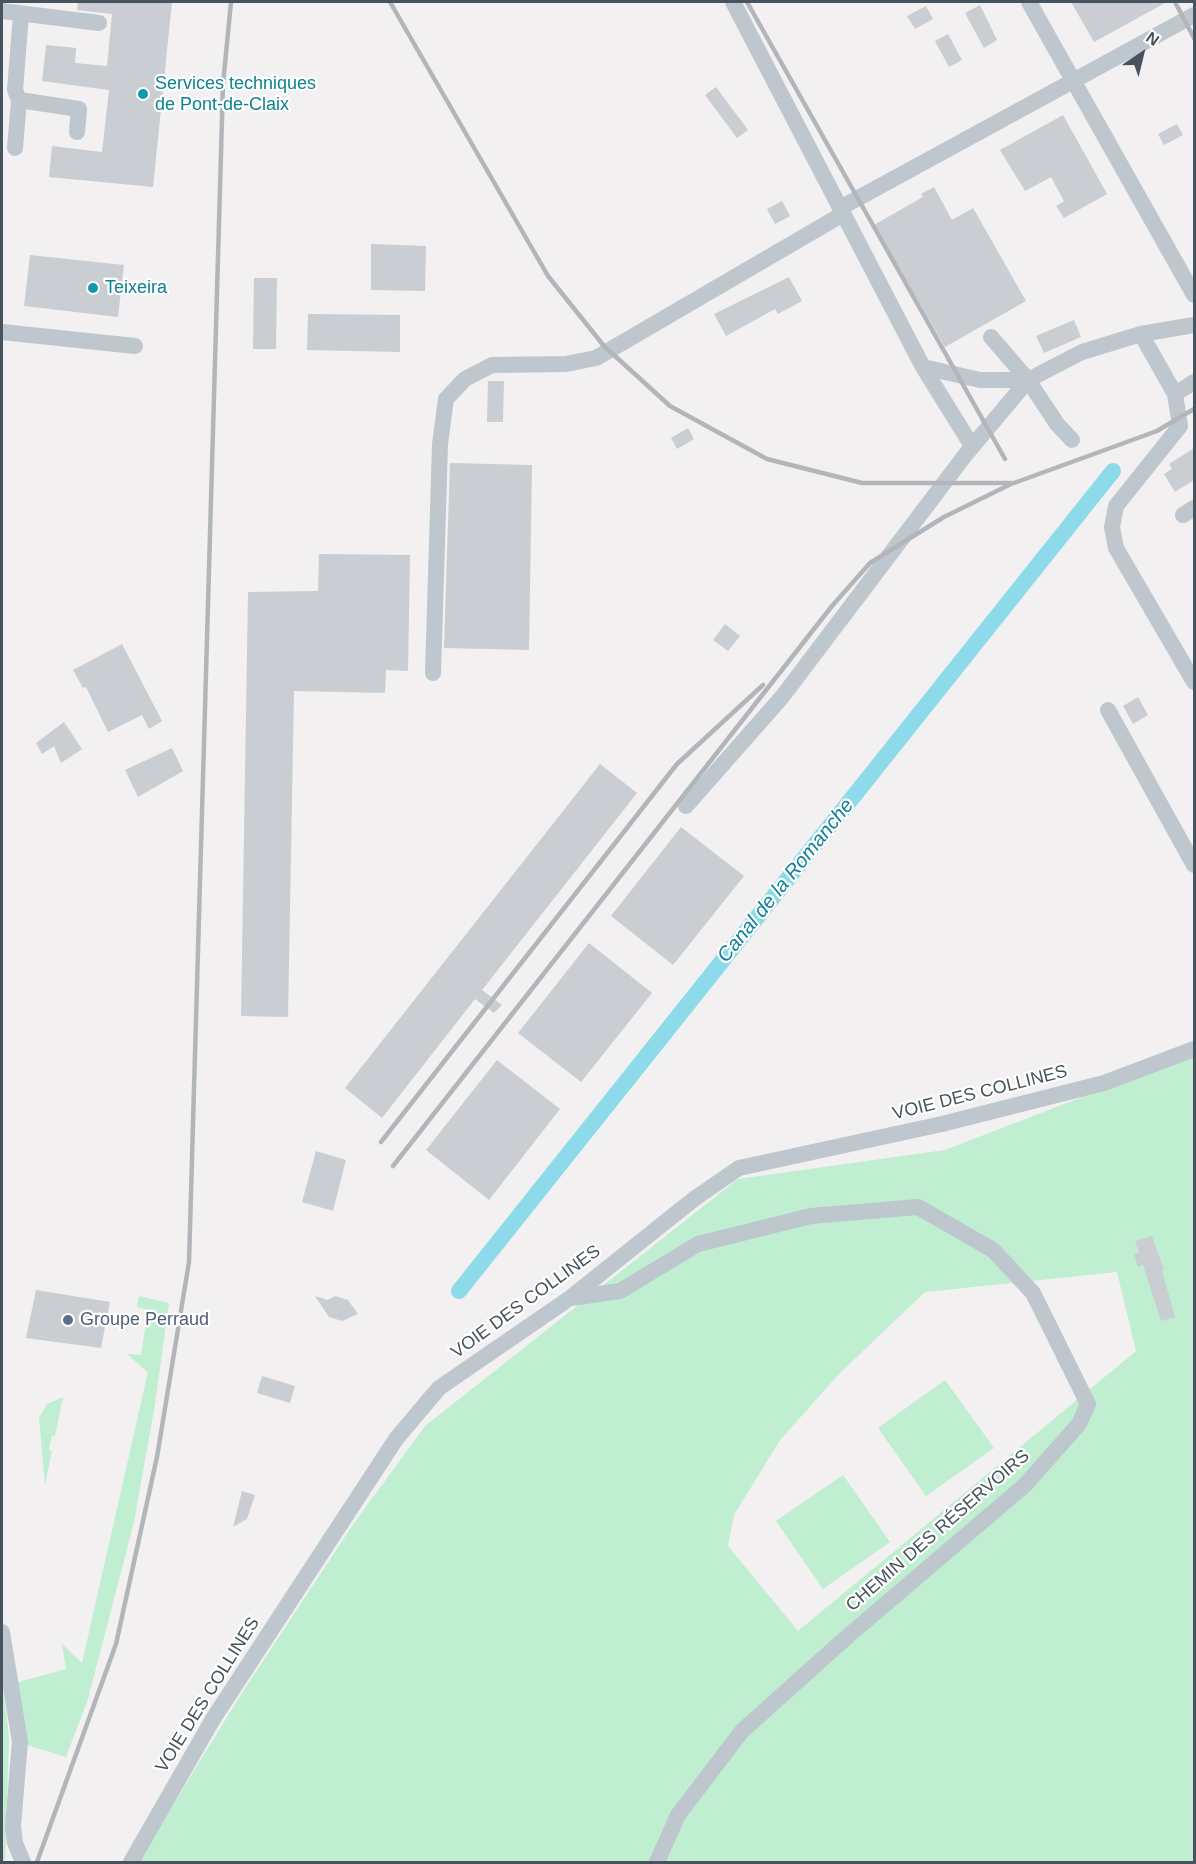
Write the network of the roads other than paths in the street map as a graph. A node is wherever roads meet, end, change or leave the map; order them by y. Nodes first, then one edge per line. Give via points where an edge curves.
1 (733, 2) edge
2 (1029, 2) edge
3 (1191, 2) edge
4 (1194, 7) edge
5 (2, 12) edge
6 (21, 14) junction
7 (1194, 15) edge
8 (99, 23) dead end
9 (1074, 80) junction
10 (19, 100) junction
11 (77, 132) dead end
12 (15, 148) dead end
13 (842, 211) junction
14 (1194, 295) edge
15 (1194, 325) edge
16 (2, 332) edge
17 (1141, 334) junction
18 (991, 337) dead end
19 (135, 346) dead end
20 (923, 367) junction
21 (1028, 380) junction
22 (1194, 382) edge
23 (1174, 394) junction
24 (1072, 440) dead end
25 (972, 446) junction
26 (434, 673) dead end
27 (1194, 682) edge
28 (1108, 710) dead end
29 (686, 806) dead end
30 (1194, 865) edge
31 (1194, 1049) edge
32 (570, 1298) junction
33 (2, 1632) edge
34 (23, 1863) edge
35 (131, 1863) edge
36 (657, 1863) edge

1 - 13 street
2 - 9 street
3 - 4 street
5 - 6 street
6 - 8 street
6 - 10 street via 15,90
7 - 9 street
9 - 13 street
9 - 14 street
10 - 11 street via 79,109
10 - 12 street
13 - 20 street
13 - 26 street via 596,358 566,364 492,365 465,379 446,399 440,444
15 - 17 street
16 - 19 street
17 - 21 street via 1082,352
17 - 23 street
18 - 21 street
20 - 21 street via 980,380
20 - 25 street
21 - 24 street
21 - 25 street
22 - 23 street
23 - 27 street via 1180,426 1116,506 1112,527 1116,548
25 - 29 street via 782,697
28 - 30 street
31 - 32 street, VOIE DES COLLINES via 1104,1083 739,1168
32 - 35 street, VOIE DES COLLINES via 439,1388 396,1439 213,1719
32 - 36 street, CHEMIN DES RÉSERVOIRS via 620,1291 698,1244 811,1216 918,1207 993,1250 1033,1293 1088,1404 1079,1424 1025,1485 742,1731 678,1815
33 - 34 street via 20,1742 13,1826

